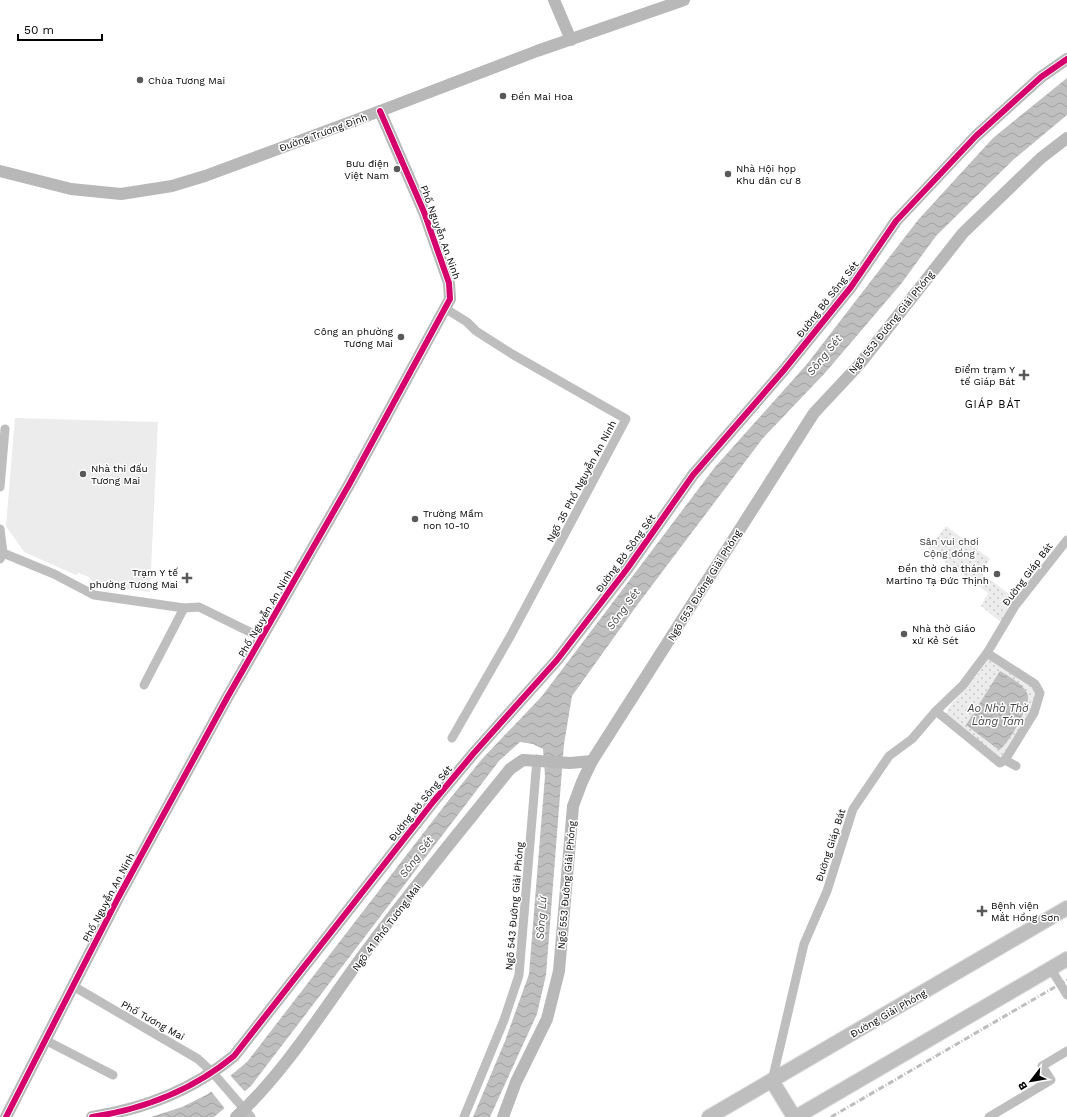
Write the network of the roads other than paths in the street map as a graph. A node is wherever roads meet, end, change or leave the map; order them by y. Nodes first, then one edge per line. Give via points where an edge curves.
1 (554, 0) edge
2 (684, 0) edge
3 (571, 40) junction
4 (1067, 58) edge
5 (380, 111) junction
6 (1067, 138) edge
7 (0, 171) edge
8 (446, 310) junction
9 (5, 429) dead end
10 (0, 487) edge
11 (0, 529) edge
12 (1067, 540) edge
13 (1, 556) edge
14 (184, 608) junction
15 (262, 638) junction
16 (987, 654) junction
17 (144, 685) dead end
18 (936, 711) junction
19 (452, 738) dead end
20 (537, 759) junction
21 (1005, 760) junction
22 (592, 761) junction
23 (1016, 766) dead end
24 (1067, 908) edge
25 (1067, 959) edge
26 (1051, 969) junction
27 (73, 986) junction
28 (1067, 995) edge
29 (45, 1040) junction
30 (1067, 1051) edge
31 (113, 1075) dead end
32 (215, 1076) junction
33 (772, 1081) junction
34 (242, 1112) edge
35 (6, 1117) edge
36 (92, 1117) edge
37 (464, 1117) edge
38 (502, 1117) edge
39 (709, 1117) edge
40 (795, 1117) edge
41 (989, 1117) edge

1 - 3 street
2 - 3 street, Đường Trương Định
3 - 5 street, Đường Trương Định
4 - 32 street, Đường Bờ Sông Sét via 1041,77 976,136 896,221 842,299 692,475 626,569 557,660 433,802 234,1056
5 - 7 street, Đường Trương Định via 205,176 156,189 121,194 71,189
5 - 8 street, Phố Nguyễn An Ninh via 413,185 449,283 450,299
6 - 22 street, Ngõ 553 Đường Giải Phóng via 1041,158 963,233 858,366 814,413
8 - 15 street, Phố Nguyễn An Ninh
8 - 19 street, Ngõ 35 Phố Nguyễn An Ninh via 512,354 626,419 512,635
9 - 10 street
11 - 13 street
12 - 16 street, Đường Giáp Bát via 1015,606
13 - 14 street via 54,574 94,595
14 - 15 street via 199,607
14 - 17 street
15 - 27 street, Phố Nguyễn An Ninh via 124,886
16 - 18 street, Đường Giáp Bát via 963,685
16 - 21 street via 1035,684 1040,693 1034,713
18 - 21 street via 1000,763
18 - 33 street, Đường Giáp Bát via 912,740 889,756 853,809 827,892 804,944
20 - 22 street, Ngõ 41 Phố Tương Mai via 570,763
20 - 34 street, Ngõ 41 Phố Tương Mai via 523,760 510,768 408,896 317,1022
20 - 37 street, Ngõ 543 Đường Giải Phóng via 519,975 504,1020
21 - 23 street
22 - 38 street, Ngõ 553 Đường Giải Phóng via 573,806 559,971 547,1019
24 - 33 main road, Đường Giải Phóng
25 - 26 main road
26 - 28 street
26 - 40 main road
27 - 29 street, Phố Nguyễn An Ninh
27 - 32 street, Phố Tương Mai via 188,1052
29 - 31 street
29 - 35 street, Phố Nguyễn An Ninh
30 - 41 street via 1042,1066 1051,1080
32 - 34 street, Phố Tương Mai
32 - 36 street, Đường Bờ Sông Sét via 161,1098 113,1114
33 - 39 main road, Đường Giải Phóng
33 - 40 main road

